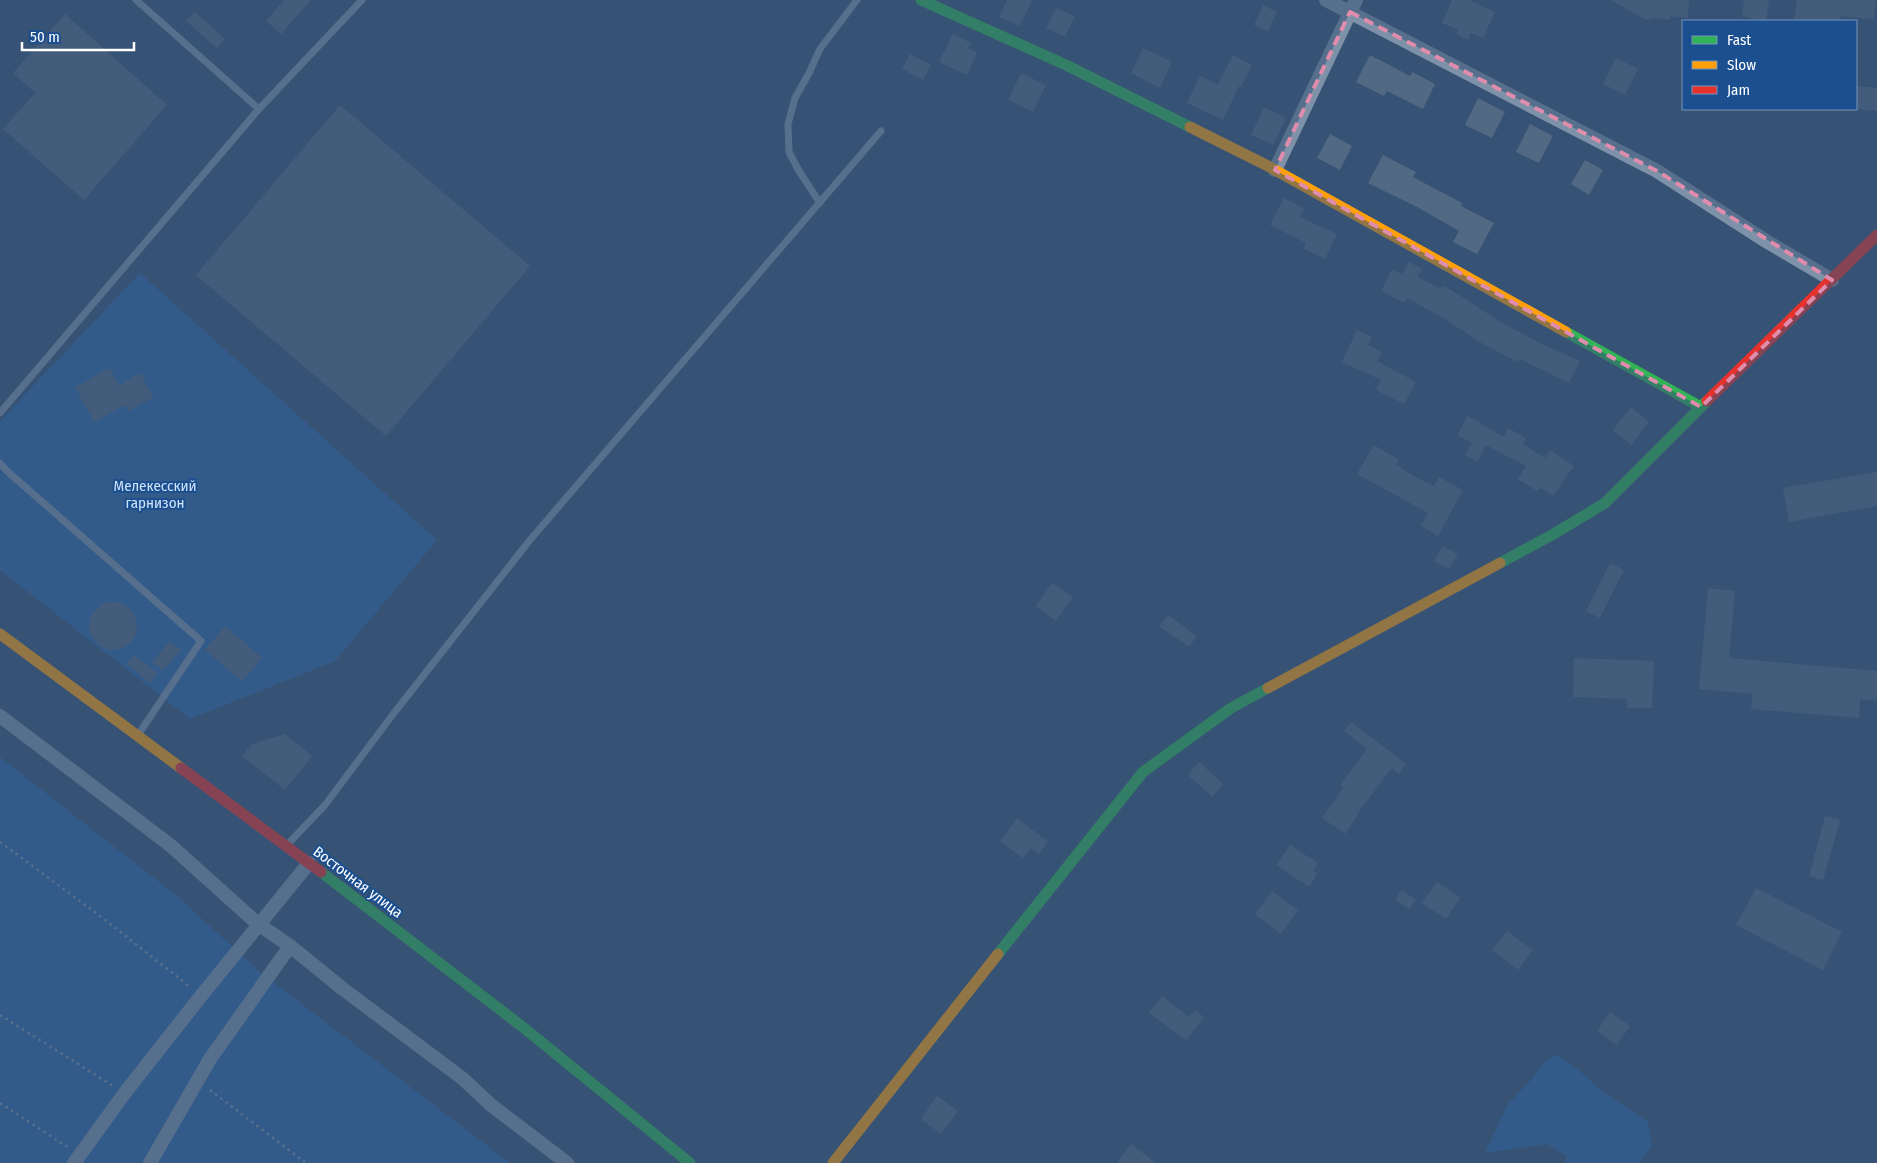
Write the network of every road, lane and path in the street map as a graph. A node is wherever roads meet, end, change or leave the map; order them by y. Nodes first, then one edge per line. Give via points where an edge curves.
1 (136, 0) edge
2 (362, 0) edge
3 (857, 0) edge
4 (921, 0) edge
5 (1326, 0) edge
6 (1353, 6) edge
7 (259, 109) junction
8 (881, 131) dead end
9 (1275, 170) junction
10 (820, 202) junction
11 (1877, 235) edge
12 (1832, 280) junction
13 (1701, 407) junction
14 (0, 413) edge
15 (0, 463) edge
16 (0, 634) edge
17 (0, 716) edge
18 (137, 736) junction
19 (0, 842) edge
20 (286, 846) junction
21 (309, 863) junction
22 (258, 924) junction
23 (290, 946) junction
24 (201, 996) junction
25 (0, 1015) edge
26 (197, 1080) junction
27 (124, 1094) junction
28 (0, 1103) edge
29 (76, 1159) edge
30 (150, 1163) edge
31 (306, 1163) edge
32 (567, 1163) edge
33 (690, 1163) edge
34 (833, 1163) edge

1 - 7 lane
2 - 7 lane
3 - 10 lane via 820,48 795,98 788,124 789,152
4 - 9 street via 1066,65
5 - 6 street
6 - 9 street
6 - 12 street via 1657,171
7 - 14 lane
8 - 10 lane
9 - 13 street
10 - 20 lane via 530,540 325,806
11 - 12 street
12 - 13 street
13 - 34 street via 1605,503 1552,535 1231,708 1143,772
15 - 18 lane via 202,641
16 - 18 street, Восточная улица
17 - 22 street via 170,845
18 - 20 street, Восточная улица
19 - 24 path
20 - 21 street, Восточная улица
21 - 22 street
21 - 33 street, Восточная улица via 524,1028
22 - 23 street
22 - 24 street
23 - 26 street
23 - 32 street
24 - 27 street
25 - 27 path
26 - 30 street
26 - 31 path
27 - 29 street
28 - 29 path

